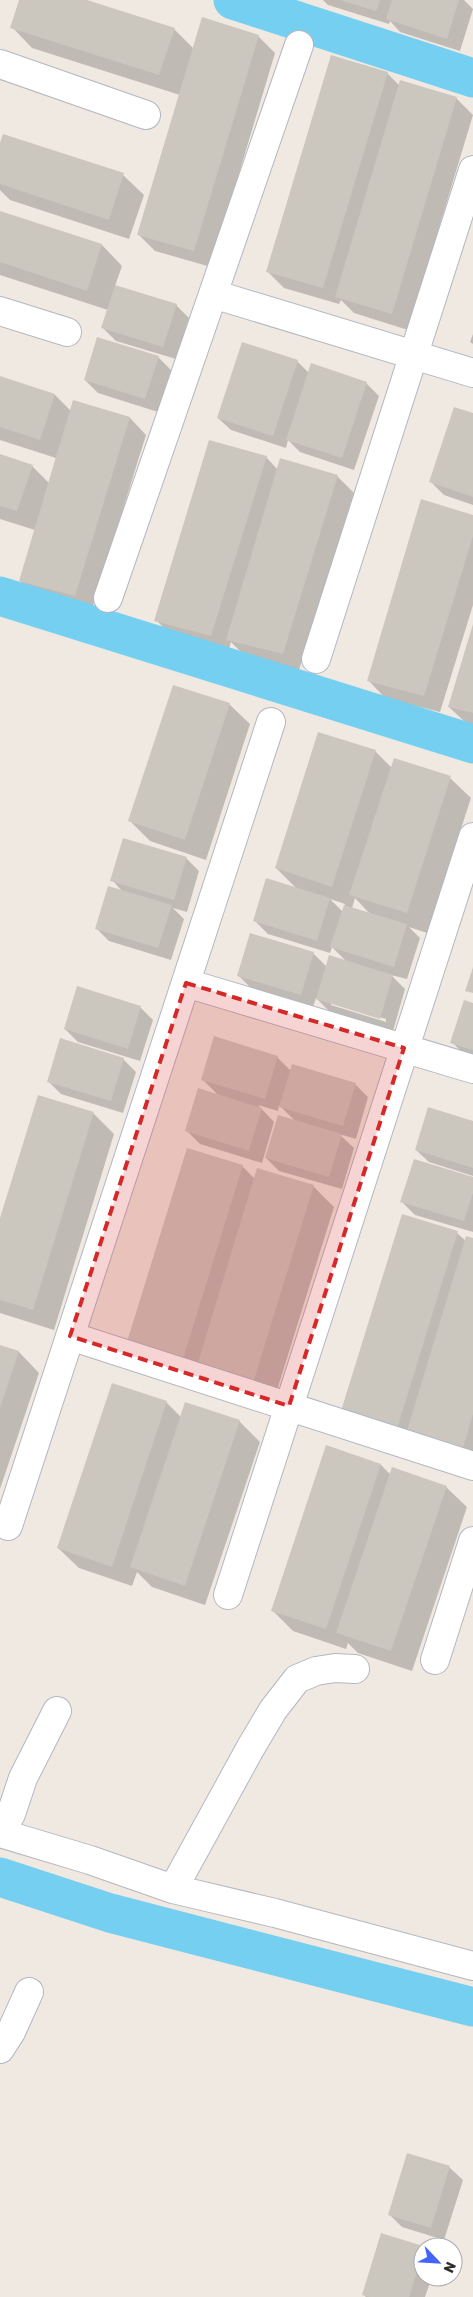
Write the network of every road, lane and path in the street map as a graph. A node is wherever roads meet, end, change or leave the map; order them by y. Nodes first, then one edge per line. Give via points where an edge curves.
1 (299, 45) dead end
2 (0, 64) edge
3 (146, 115) dead end
4 (473, 170) edge
5 (213, 294) junction
6 (0, 311) edge
7 (67, 332) dead end
8 (414, 354) junction
9 (473, 372) edge
10 (108, 598) dead end
11 (316, 659) dead end
12 (271, 722) dead end
13 (473, 837) edge
14 (186, 983) junction
15 (404, 1048) junction
16 (473, 1069) edge
17 (70, 1336) junction
18 (289, 1406) junction
19 (473, 1466) edge
20 (8, 1526) dead end
21 (473, 1541) edge
22 (228, 1595) dead end
23 (435, 1660) dead end
24 (355, 1669) dead end
25 (57, 1710) dead end
26 (0, 1833) edge
27 (172, 1889) junction
28 (473, 1966) edge
29 (29, 1992) dead end
30 (0, 2049) edge

1 - 5 street
2 - 3 street
4 - 8 street
5 - 8 street
5 - 10 street
6 - 7 street
8 - 9 street
8 - 11 street
12 - 14 street
13 - 15 street
14 - 15 street
14 - 17 street
15 - 16 street
15 - 18 street
17 - 18 street
17 - 20 street
18 - 19 street
18 - 22 street
21 - 23 street
24 - 27 street via 316,1671 296,1679 251,1747
25 - 26 street
26 - 27 street
27 - 28 street
29 - 30 street

